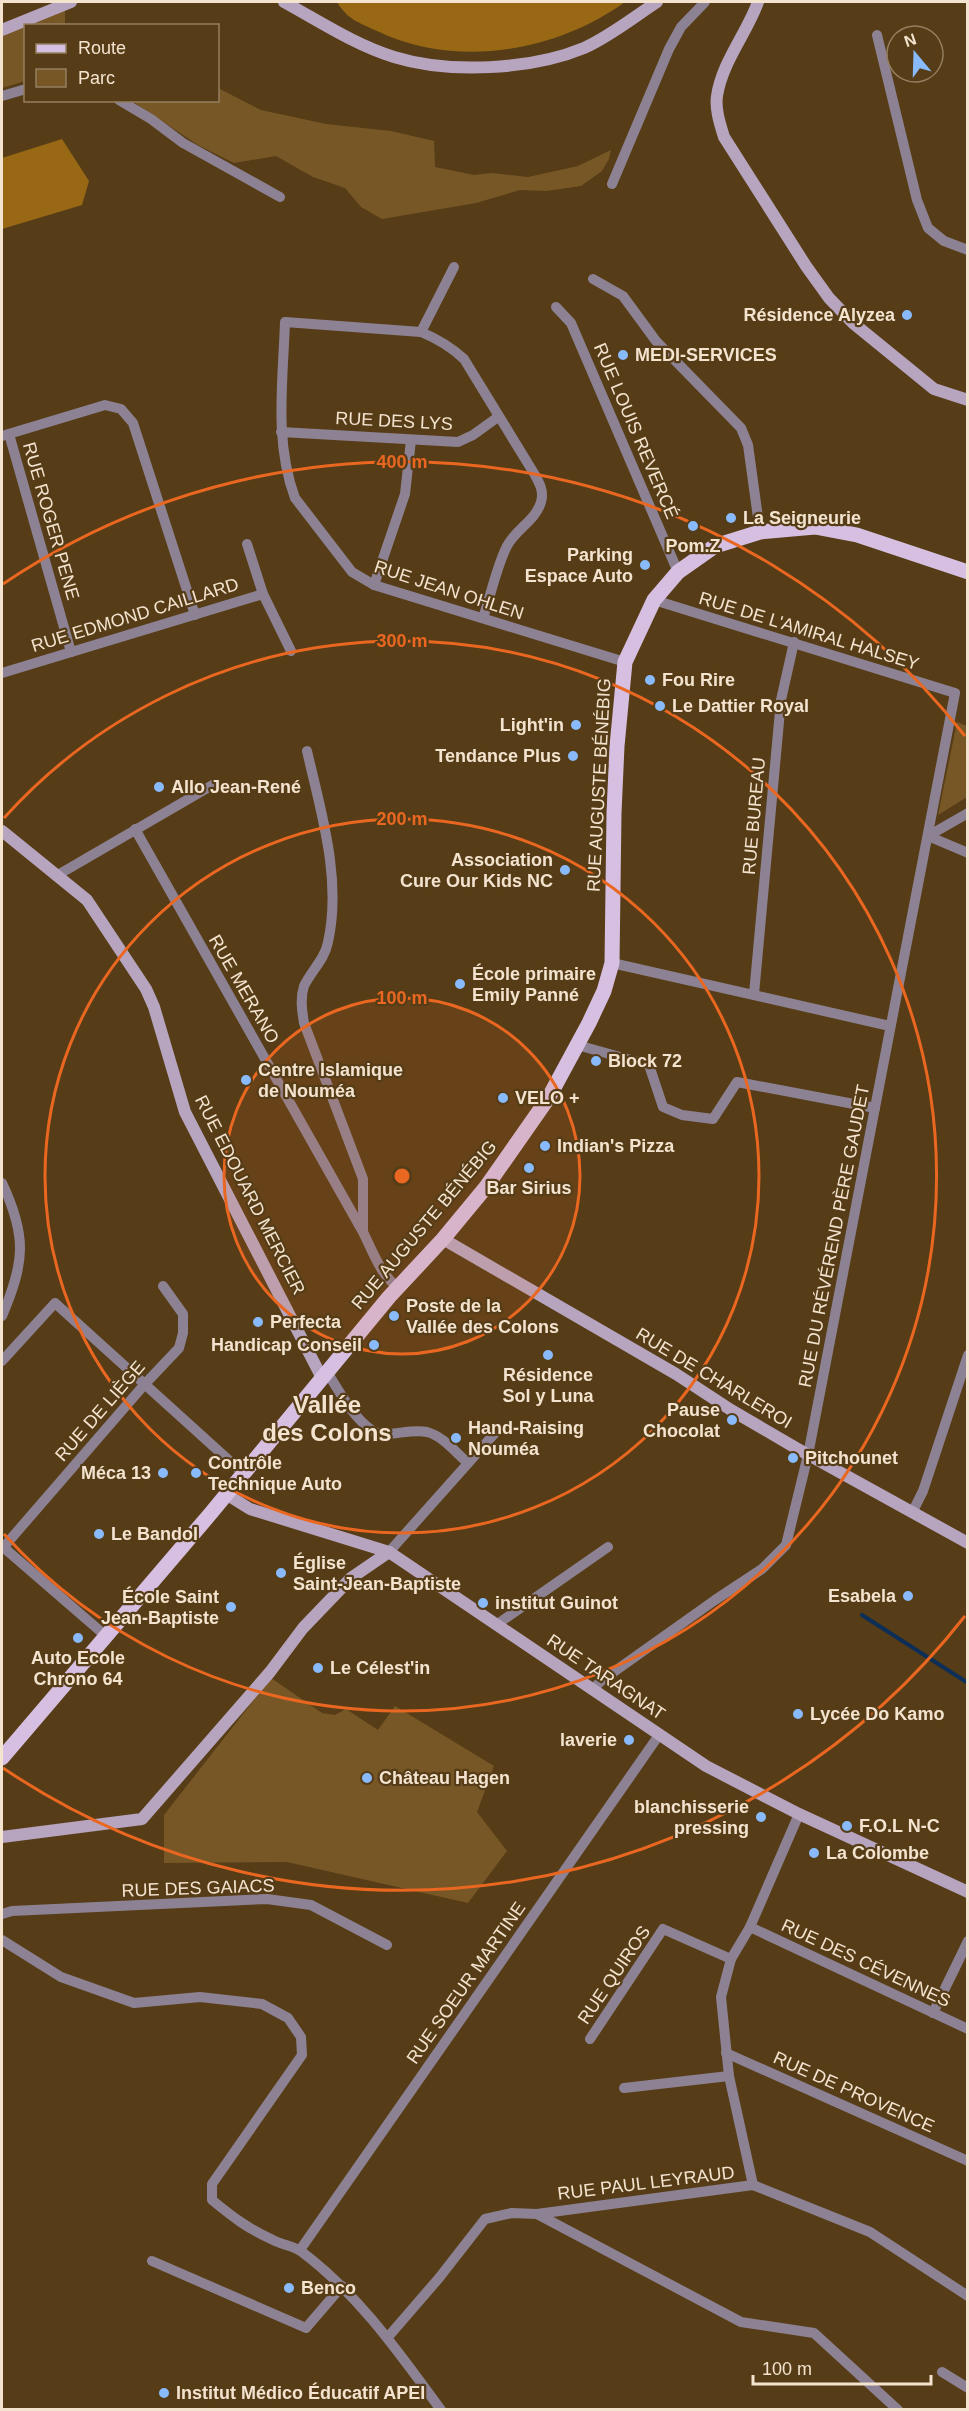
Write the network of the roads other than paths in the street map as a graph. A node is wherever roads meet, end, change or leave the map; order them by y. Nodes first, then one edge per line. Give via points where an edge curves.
1 (71, 2) edge
2 (284, 2) edge
3 (657, 2) edge
4 (705, 2) edge
5 (758, 2) edge
6 (2, 30) edge
7 (877, 35) dead end
8 (24, 90) edge
9 (2, 96) edge
10 (122, 102) edge
11 (612, 184) dead end
12 (280, 197) dead end
13 (968, 250) edge
14 (454, 267) dead end
15 (593, 279) dead end
16 (556, 307) dead end
17 (421, 332) junction
18 (968, 400) edge
19 (498, 417) junction
20 (281, 432) junction
21 (5, 435) edge
22 (411, 440) junction
23 (760, 532) junction
24 (247, 544) dead end
25 (678, 572) junction
26 (968, 572) edge
27 (374, 585) junction
28 (263, 594) junction
29 (654, 600) junction
30 (195, 615) junction
31 (483, 618) junction
32 (794, 642) junction
33 (291, 651) dead end
34 (71, 652) junction
35 (626, 662) junction
36 (2, 673) edge
37 (955, 693) joint
38 (307, 751) dead end
39 (216, 783) dead end
40 (968, 813) edge
41 (135, 829) junction
42 (2, 831) edge
43 (928, 836) junction
44 (968, 853) edge
45 (56, 876) junction
46 (612, 963) junction
47 (754, 994) junction
48 (890, 1026) junction
49 (577, 1046) junction
50 (875, 1108) junction
51 (2, 1183) edge
52 (363, 1232) junction
53 (443, 1239) junction
54 (163, 1286) dead end
55 (398, 1287) junction
56 (2, 1316) edge
57 (968, 1355) edge
58 (2, 1360) edge
59 (325, 1375) junction
60 (144, 1385) junction
61 (495, 1432) dead end
62 (808, 1455) junction
63 (468, 1463) junction
64 (244, 1474) junction
65 (226, 1494) junction
66 (912, 1513) junction
67 (968, 1543) edge
68 (608, 1547) dead end
69 (2, 1548) edge
70 (388, 1552) junction
71 (496, 1625) junction
72 (106, 1637) junction
73 (592, 1690) junction
74 (659, 1735) junction
75 (2, 1758) edge
76 (800, 1814) junction
77 (2, 1837) edge
78 (968, 1892) edge
79 (2, 1914) edge
80 (750, 1927) junction
81 (2, 1940) edge
82 (968, 1941) edge
83 (387, 1945) dead end
84 (731, 1959) junction
85 (933, 2013) junction
86 (968, 2029) edge
87 (590, 2039) dead end
88 (726, 2053) junction
89 (729, 2076) junction
90 (624, 2088) dead end
91 (968, 2161) edge
92 (753, 2185) junction
93 (537, 2214) junction
94 (300, 2250) junction
95 (152, 2261) dead end
96 (342, 2286) junction
97 (968, 2296) edge
98 (388, 2337) junction
99 (942, 2372) dead end
100 (968, 2388) edge
101 (441, 2409) edge
102 (898, 2409) edge

1 - 6 street
2 - 3 street via 395,58 467,68 530,63 584,48
4 - 11 street via 681,27 669,49
5 - 18 street via 717,96 724,136 806,267 830,298 862,330 934,389
7 - 13 street via 917,200 928,228 944,241
8 - 9 street
10 - 12 street via 183,143
14 - 17 street
15 - 23 street via 623,296 656,341 741,428 748,445
16 - 25 street, RUE LOUIS REVERCÉ via 571,323
17 - 19 street via 438,339 464,359
17 - 20 street, RUE JEAN OHLEN via 285,322
19 - 22 street, RUE DES LYS via 458,442
19 - 31 street via 538,481 542,496 533,516 507,545
20 - 22 street, RUE DES LYS
20 - 27 street, RUE JEAN OHLEN via 294,498 352,572
21 - 30 street via 105,405 121,409 133,423
21 - 34 street, RUE ROGER PENE
22 - 27 street via 405,494
23 - 25 main road, RUE AUGUSTE BÉNÉBIG via 715,546
23 - 26 main road, RUE AUGUSTE BÉNÉBIG via 815,527 857,535
24 - 28 street, RUE EDMOND CAILLARD
25 - 29 main road, RUE AUGUSTE BÉNÉBIG
27 - 31 street, RUE JEAN OHLEN
28 - 30 street, RUE EDMOND CAILLARD
28 - 33 street
29 - 32 street, RUE DE L'AMIRAL HALSEY
29 - 35 main road, RUE AUGUSTE BÉNÉBIG
30 - 34 street, RUE EDMOND CAILLARD
31 - 35 street, RUE JEAN OHLEN
32 - 37 street, RUE DE L'AMIRAL HALSEY
32 - 47 street, RUE BUREAU via 781,700
34 - 36 street, RUE EDMOND CAILLARD
35 - 46 main road, RUE AUGUSTE BÉNÉBIG via 617,746
37 - 43 street, RUE DU RÉVÉREND PÈRE GAUDET
38 - 52 street via 326,831 333,897 328,943 304,987 301,1004 304,1023 363,1179
39 - 41 street
40 - 43 street
41 - 45 street
41 - 52 street, RUE MERANO
42 - 45 street, RUE EDOUARD MERCIER
43 - 44 street
43 - 48 street, RUE DU RÉVÉREND PÈRE GAUDET
45 - 59 street, RUE EDOUARD MERCIER via 87,900 146,989 185,1113
46 - 47 street
46 - 49 main road, RUE AUGUSTE BÉNÉBIG via 604,991
47 - 48 street
48 - 50 street, RUE DU RÉVÉREND PÈRE GAUDET
49 - 50 street via 649,1065 663,1107 682,1115 713,1119 737,1082
49 - 53 main road, RUE AUGUSTE BÉNÉBIG via 517,1144
50 - 62 street, RUE DU RÉVÉREND PÈRE GAUDET
51 - 56 street via 17,1218 21,1243 16,1276
52 - 55 street, RUE MERANO via 391,1283
53 - 55 main road, RUE AUGUSTE BÉNÉBIG
53 - 62 street, RUE DE CHARLEROI
54 - 60 street, RUE DE LIÈGE via 183,1314 183,1333 179,1348
55 - 59 main road, RUE AUGUSTE BÉNÉBIG
57 - 66 street
58 - 60 street via 55,1303
59 - 63 street via 373,1431 387,1435 407,1430 429,1433
59 - 64 main road, RUE AUGUSTE BÉNÉBIG
60 - 64 street
60 - 69 street, RUE DE LIÈGE
61 - 63 street
62 - 66 street, RUE DE CHARLEROI
62 - 73 street, RUE DU RÉVÉREND PÈRE GAUDET via 786,1545 762,1569
63 - 70 street
64 - 65 main road, RUE AUGUSTE BÉNÉBIG
65 - 70 street, RUE TARAGNAT via 250,1509
65 - 72 main road, RUE AUGUSTE BÉNÉBIG
66 - 67 street, RUE DE CHARLEROI
68 - 71 street
69 - 72 street
70 - 71 street, RUE TARAGNAT
70 - 77 street via 351,1578 303,1628 270,1672 142,1819
71 - 73 street, RUE TARAGNAT
72 - 75 main road, RUE AUGUSTE BÉNÉBIG
73 - 74 street, RUE TARAGNAT
74 - 76 street, RUE TARAGNAT via 706,1766
74 - 94 street, RUE SOEUR MARTINE
76 - 78 street, RUE TARAGNAT
76 - 80 street, RUE PAUL LEYRAUD
79 - 83 street, RUE DES GAIACS via 267,1899 311,1905
80 - 84 street, RUE PAUL LEYRAUD
80 - 85 street, RUE DES CÉVENNES
81 - 94 street via 61,1977 134,2002 200,1998 262,2004 288,2018 301,2037 302,2055 212,2184 212,2200 243,2226
82 - 85 street
84 - 87 street, RUE QUIROS via 663,1929
84 - 88 street, RUE PAUL LEYRAUD via 721,1997
85 - 86 street, RUE DES CÉVENNES
88 - 89 street, RUE PAUL LEYRAUD
88 - 91 street, RUE DE PROVENCE
89 - 90 street
89 - 92 street, RUE PAUL LEYRAUD
92 - 93 street, RUE PAUL LEYRAUD
92 - 97 street via 870,2232
93 - 98 street, RUE PAUL LEYRAUD via 512,2212 485,2218
93 - 102 street via 741,2322 814,2333
94 - 96 street
95 - 96 street via 306,2328
96 - 98 street
98 - 101 street
99 - 100 street

